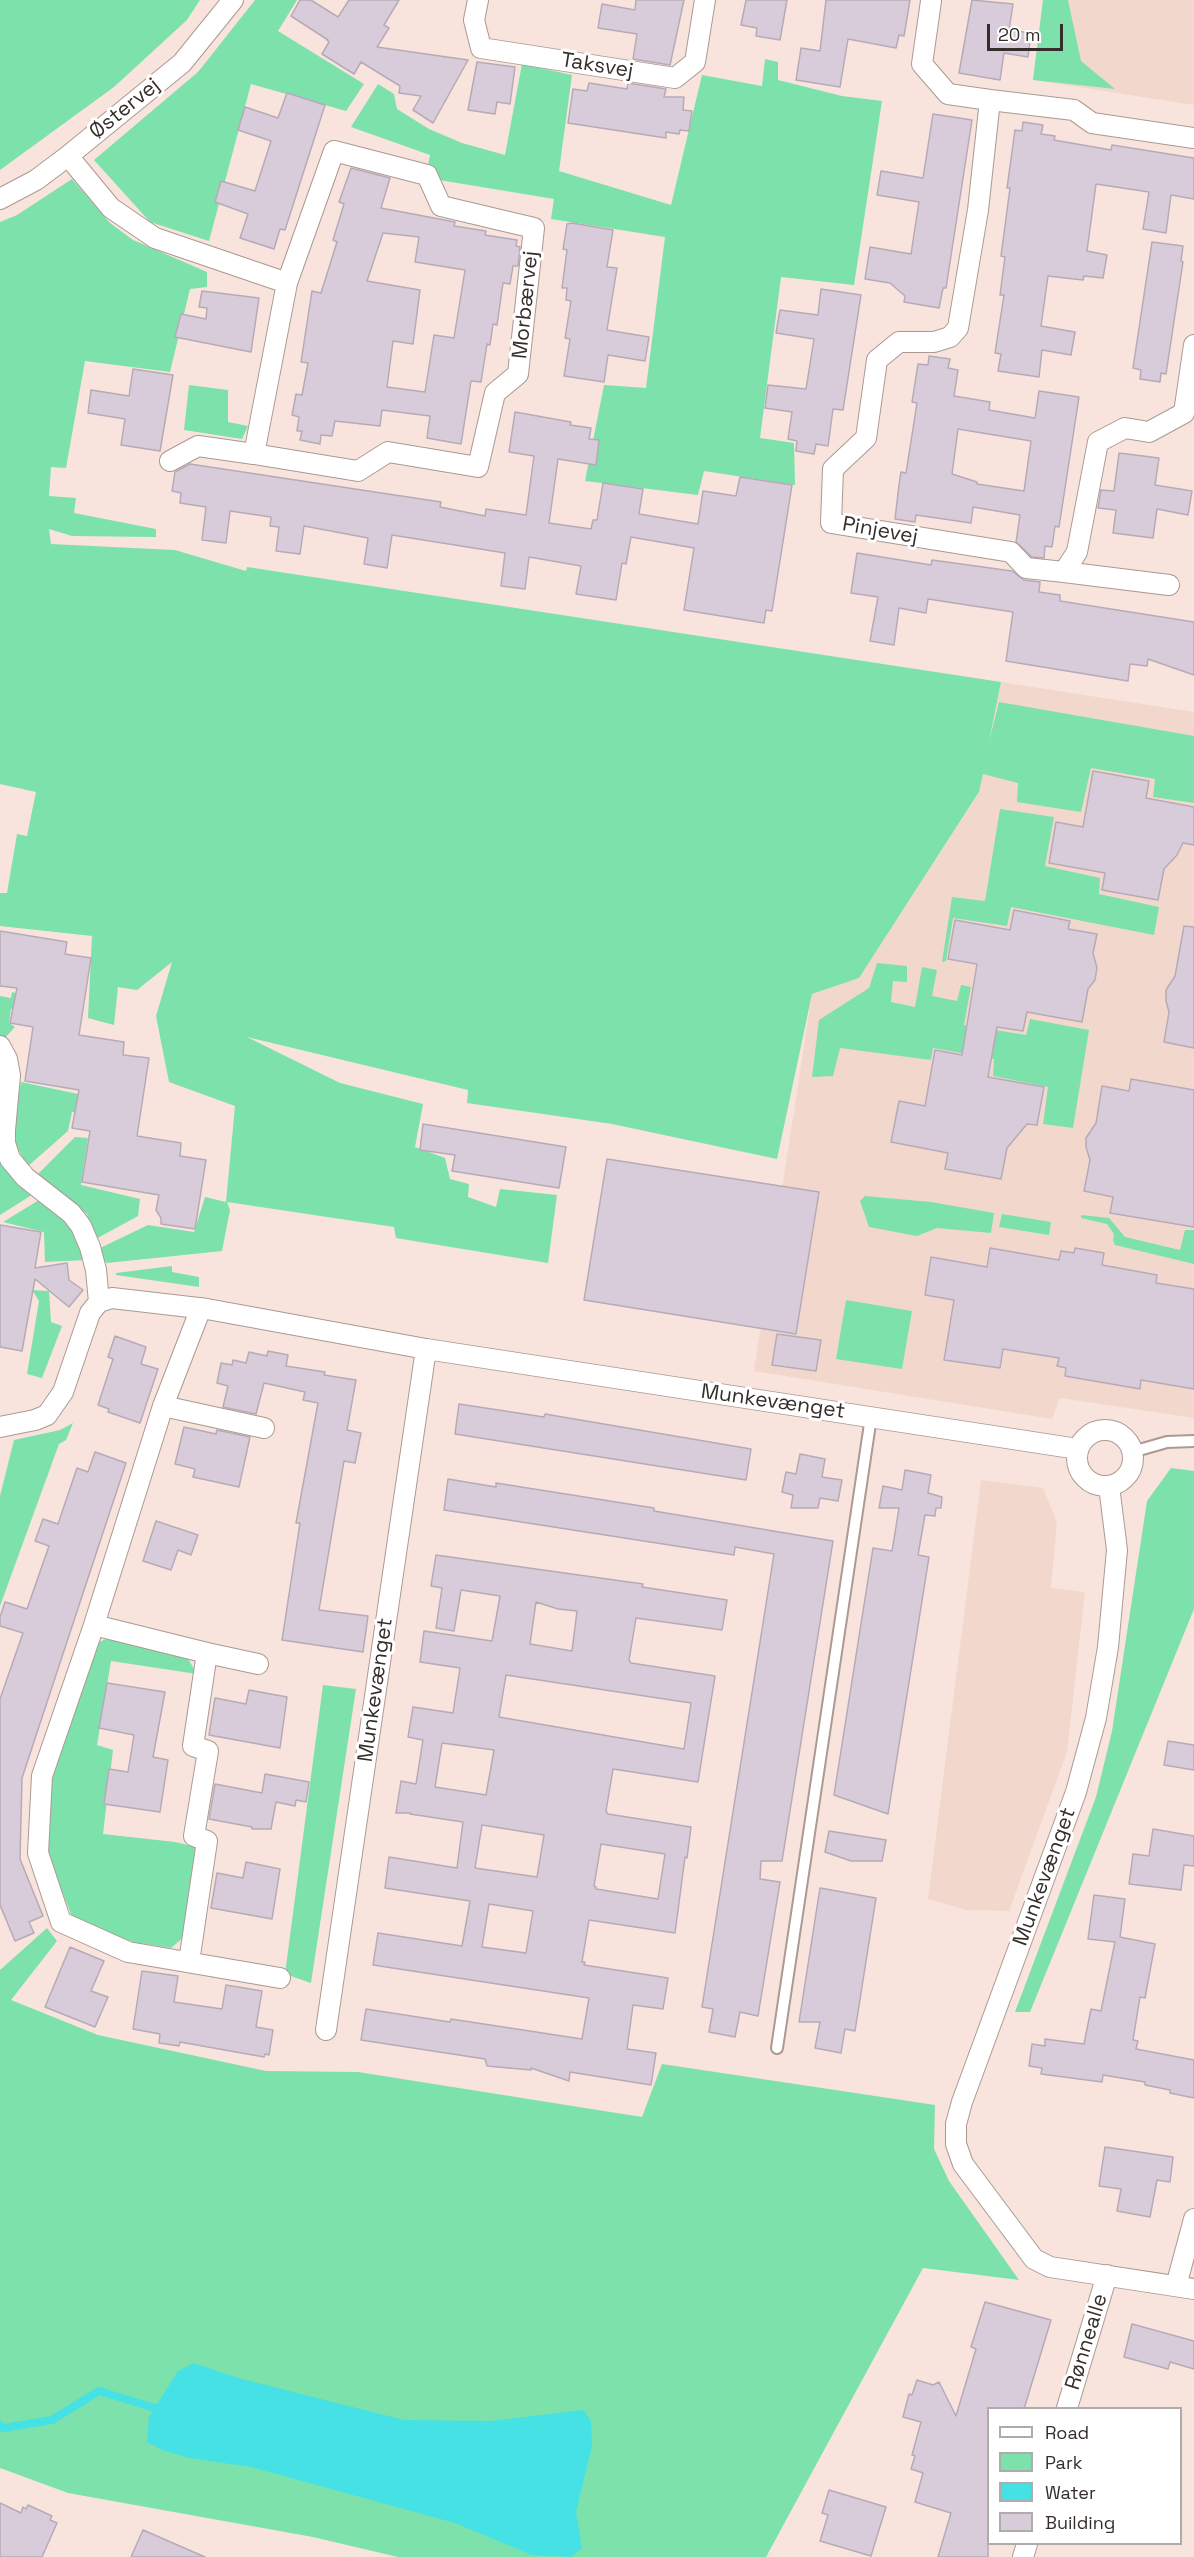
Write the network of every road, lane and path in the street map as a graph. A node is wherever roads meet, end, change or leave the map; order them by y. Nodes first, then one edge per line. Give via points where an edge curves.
1 (233, 0) edge
2 (478, 0) edge
3 (705, 0) edge
4 (932, 1) edge
5 (990, 100) junction
6 (1194, 138) edge
7 (68, 156) junction
8 (0, 200) edge
9 (287, 283) junction
10 (1194, 345) edge
11 (254, 454) junction
12 (171, 461) dead end
13 (1064, 572) junction
14 (1169, 585) dead end
15 (0, 1046) edge
16 (99, 1302) junction
17 (201, 1308) junction
18 (426, 1349) junction
19 (164, 1406) junction
20 (871, 1417) junction
21 (0, 1426) edge
22 (264, 1428) dead end
23 (1194, 1441) edge
24 (1078, 1449) junction
25 (1132, 1452) junction
26 (1109, 1486) junction
27 (94, 1625) junction
28 (207, 1653) junction
29 (258, 1664) dead end
30 (189, 1962) junction
31 (280, 1978) dead end
32 (326, 2030) dead end
33 (777, 2048) dead end
34 (1194, 2219) edge
35 (1107, 2275) junction
36 (1185, 2288) edge
37 (1068, 2407) edge

1 - 7 street, Østervej via 182,63
2 - 3 street, Taksvej via 474,20 481,48 675,78 695,62
4 - 5 street via 921,64 948,94
5 - 6 street via 1074,110 1092,123
5 - 13 street, Pinjevej via 978,210 958,328 950,337 934,342 899,342 877,360 866,438 833,468 831,523 1011,552 1026,568
7 - 8 street, Østervej
7 - 9 street via 111,208 155,238
9 - 11 street, Morbærvej
9 - 11 street, Morbærvej via 334,151 427,175 441,206 534,228 518,374 495,393 478,467 388,452 358,471
10 - 13 street via 1184,413 1149,432 1125,428 1098,442 1077,552
11 - 12 street, Morbærvej via 198,446
13 - 14 street, Pinjevej
15 - 16 street via 10,1075 5,1130 10,1159 81,1226 90,1247
16 - 17 street, Munkevænget via 112,1298
16 - 21 street via 90,1313 63,1392 47,1415
17 - 18 street, Munkevænget
17 - 19 street
18 - 20 street, Munkevænget
18 - 32 street, Munkevænget
19 - 22 street
19 - 27 street
20 - 24 street, Munkevænget
20 - 33 lane, Munkevænget
23 - 25 lane via 1167,1442
24 - 25 street via 1089,1435 1106,1430 1122,1437
24 - 26 street via 1083,1476
25 - 26 street via 1125,1477
26 - 35 street, Munkevænget via 1117,1550 1096,1718 1076,1792 956,2124 956,2144 963,2164 1034,2259 1050,2267
27 - 28 street
27 - 30 street via 42,1776 38,1853 61,1922 128,1952
28 - 29 street
28 - 30 street via 193,1746 208,1751 194,1836 207,1841
30 - 31 street
34 - 36 street
35 - 36 street, Munkevænget
35 - 37 street, Rønnealle

